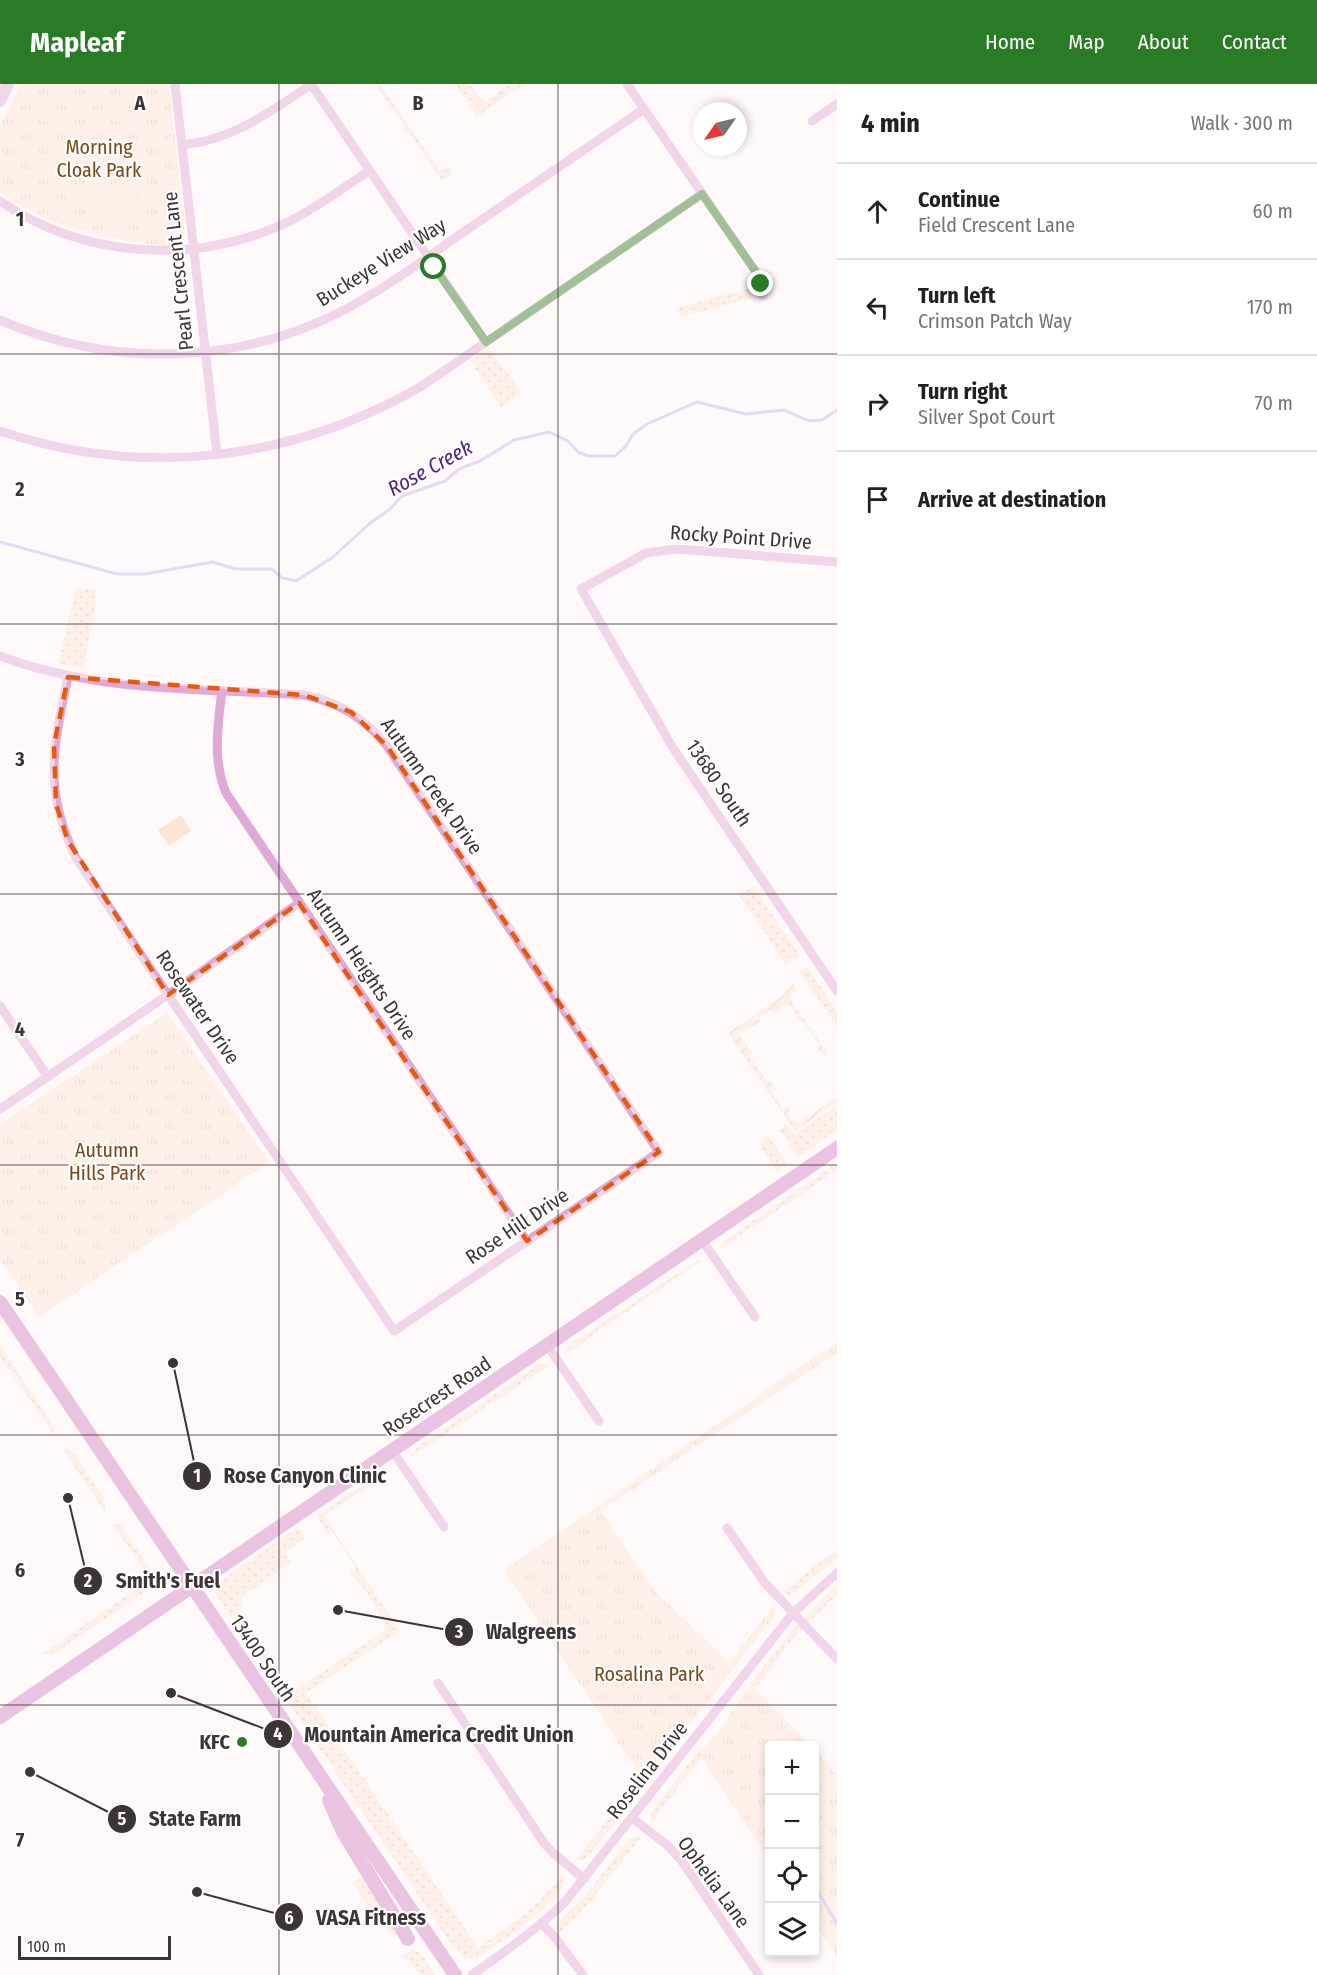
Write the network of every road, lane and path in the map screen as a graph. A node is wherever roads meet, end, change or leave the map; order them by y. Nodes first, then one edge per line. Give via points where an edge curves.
1 (8, 84) edge
2 (175, 84) edge
3 (311, 84) edge
4 (627, 84) edge
5 (0, 101) edge
6 (837, 104) edge
7 (644, 109) junction
8 (812, 121) dead end
9 (182, 145) junction
10 (369, 171) junction
11 (702, 194) junction
12 (0, 201) edge
13 (194, 249) junction
14 (428, 257) junction
15 (763, 295) dead end
16 (0, 320) edge
17 (486, 342) junction
18 (205, 352) junction
19 (0, 431) edge
20 (217, 454) junction
21 (837, 562) edge
22 (581, 589) joint
23 (0, 656) edge
24 (68, 677) junction
25 (222, 690) junction
26 (299, 903) junction
27 (837, 990) edge
28 (168, 995) junction
29 (0, 1006) edge
30 (48, 1077) junction
31 (0, 1109) edge
32 (837, 1148) edge
33 (659, 1152) joint
34 (702, 1240) junction
35 (527, 1241) junction
36 (0, 1302) edge
37 (755, 1317) dead end
38 (394, 1331) joint
39 (547, 1345) junction
40 (599, 1421) dead end
41 (392, 1450) junction
42 (444, 1527) dead end
43 (727, 1528) dead end
44 (837, 1573) edge
45 (191, 1586) junction
46 (793, 1612) junction
47 (837, 1659) edge
48 (438, 1683) dead end
49 (0, 1717) edge
50 (320, 1776) junction
51 (632, 1818) junction
52 (584, 1879) junction
53 (542, 1924) junction
54 (408, 1939) dead end
55 (455, 1975) edge
56 (472, 1975) edge
57 (583, 1975) edge
58 (759, 1975) edge

1 - 5 street
2 - 9 street, Pearl Crescent Lane
3 - 9 street via 237,131
3 - 10 street
4 - 7 street
6 - 8 street
7 - 11 street
7 - 14 street, Buckeye View Way
9 - 13 street, Pearl Crescent Lane
10 - 13 street via 280,226 237,241
10 - 14 street
11 - 15 street via 756,272
11 - 17 street
12 - 13 street via 47,227 88,241 129,249
13 - 18 street, Pearl Crescent Lane
14 - 17 street
14 - 18 street, Buckeye View Way via 368,297 318,323 266,341
16 - 18 street, Buckeye View Way via 47,338 91,348 153,355
17 - 20 street via 422,386 356,420 281,444
18 - 20 street, Pearl Crescent Lane
19 - 20 street via 108,456
21 - 22 street, Rocky Point Drive via 657,550
22 - 27 street, 13680 South via 673,747
23 - 24 street, Autumn Creek Drive
24 - 25 street, Autumn Creek Drive
24 - 28 street, Rosewater Drive via 54,745 54,784 61,823 86,873
25 - 26 street, Autumn Heights Drive via 217,743 221,780 233,805
25 - 33 street, Autumn Creek Drive via 317,698 351,712 372,729
26 - 28 street
26 - 35 street, Autumn Heights Drive
28 - 30 street
28 - 38 street, Rosewater Drive
29 - 30 street
30 - 31 street
32 - 34 main road, Rosecrest Road
33 - 35 street, Rose Hill Drive
34 - 37 street
34 - 39 main road, Rosecrest Road
35 - 38 street, Rose Hill Drive
36 - 45 main road, 13400 South
39 - 40 street
39 - 41 main road, Rosecrest Road
41 - 42 street
41 - 45 main road, Rosecrest Road
43 - 46 street via 764,1582
44 - 46 street, Roselina Drive
45 - 49 main road, Rosecrest Road
45 - 50 main road, 13400 South
46 - 47 street
46 - 51 street, Roselina Drive
48 - 52 street via 544,1843
50 - 54 main road via 342,1830
50 - 55 main road, 13400 South
51 - 52 street, Roselina Drive
51 - 58 street, Ophelia Lane via 681,1860
52 - 53 street, Roselina Drive
53 - 56 street, Roselina Drive
53 - 57 street

